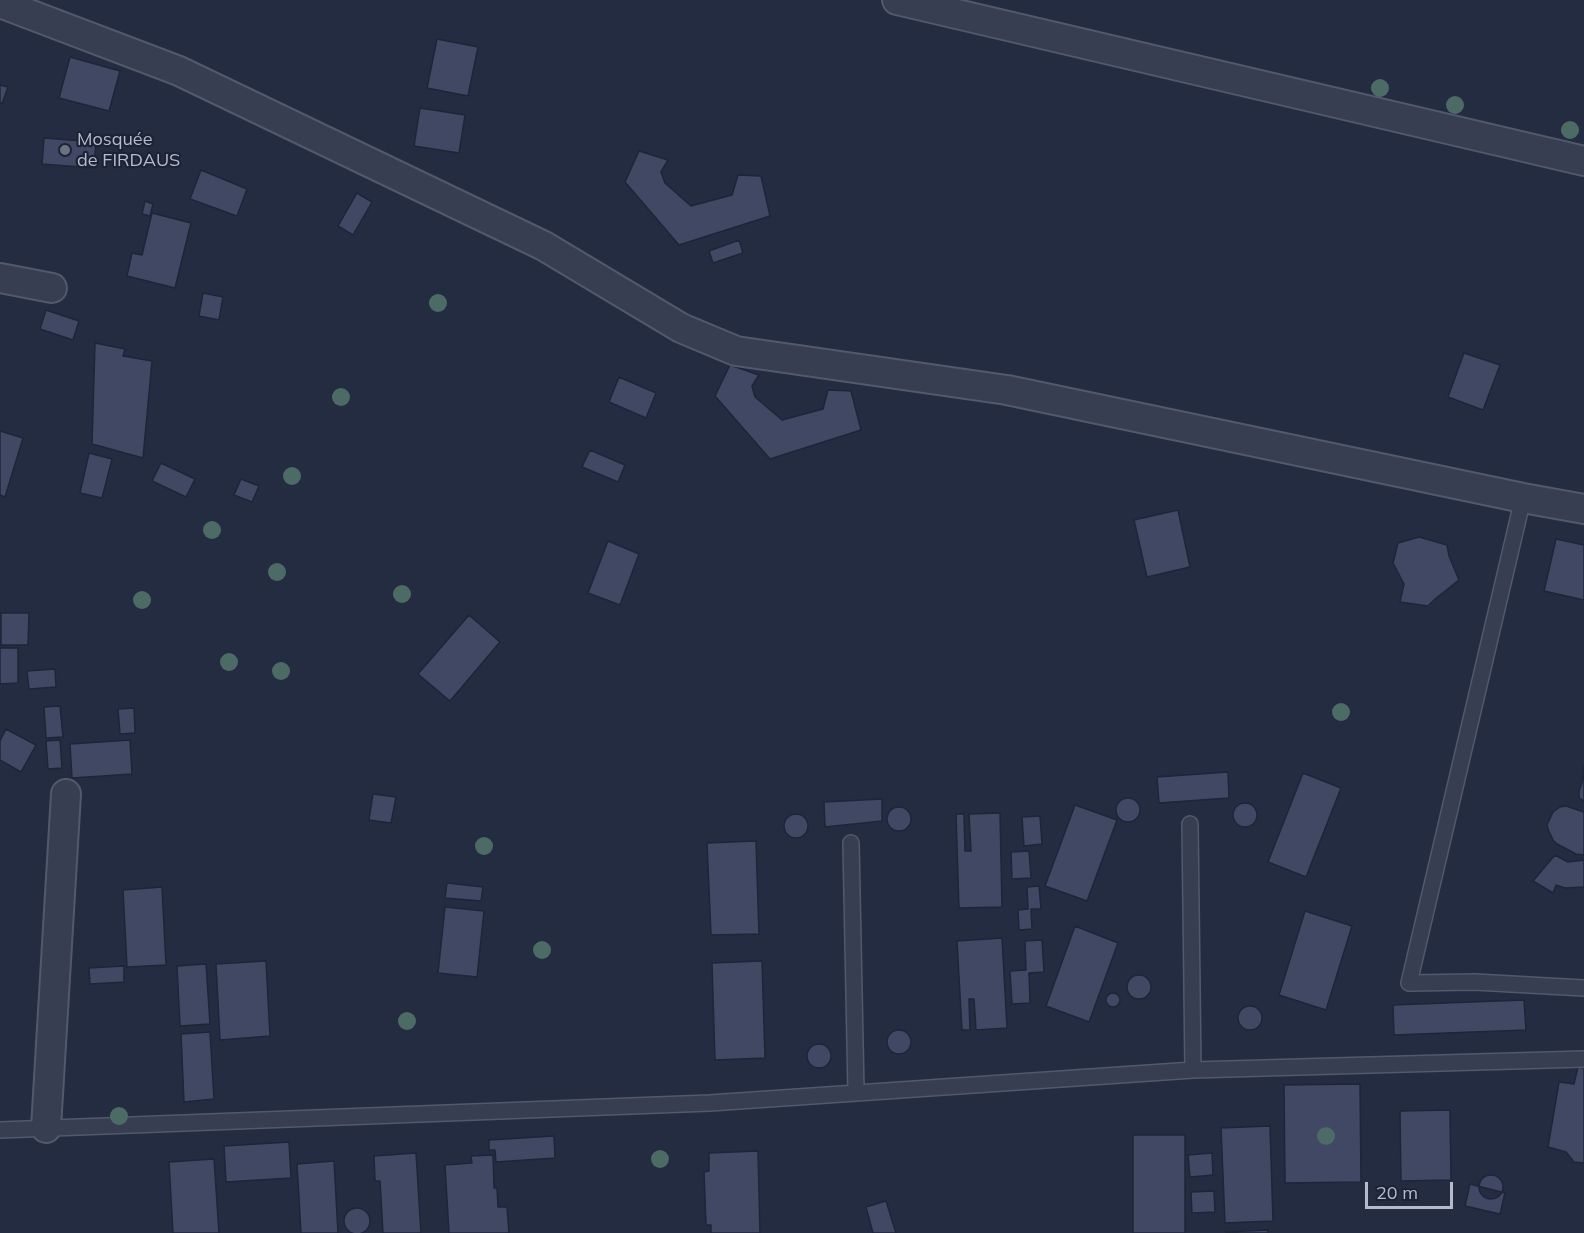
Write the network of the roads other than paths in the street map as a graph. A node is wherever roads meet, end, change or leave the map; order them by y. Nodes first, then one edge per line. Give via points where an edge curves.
1 (897, 0) edge
2 (0, 3) edge
3 (1584, 161) edge
4 (0, 278) edge
5 (52, 288) dead end
6 (1523, 498) junction
7 (1584, 508) edge
8 (66, 794) dead end
9 (1190, 824) dead end
10 (851, 843) dead end
11 (1584, 988) edge
12 (1584, 1059) edge
13 (1193, 1070) junction
14 (855, 1092) junction
15 (46, 1128) junction
16 (0, 1130) edge

1 - 3 street
2 - 6 street via 179,71 544,246 681,328 736,351 1007,390
4 - 5 street
6 - 7 street
6 - 11 lane via 1409,983
8 - 15 street
9 - 13 lane
10 - 14 lane
12 - 13 lane
13 - 14 lane
14 - 15 lane via 710,1102
15 - 16 lane

